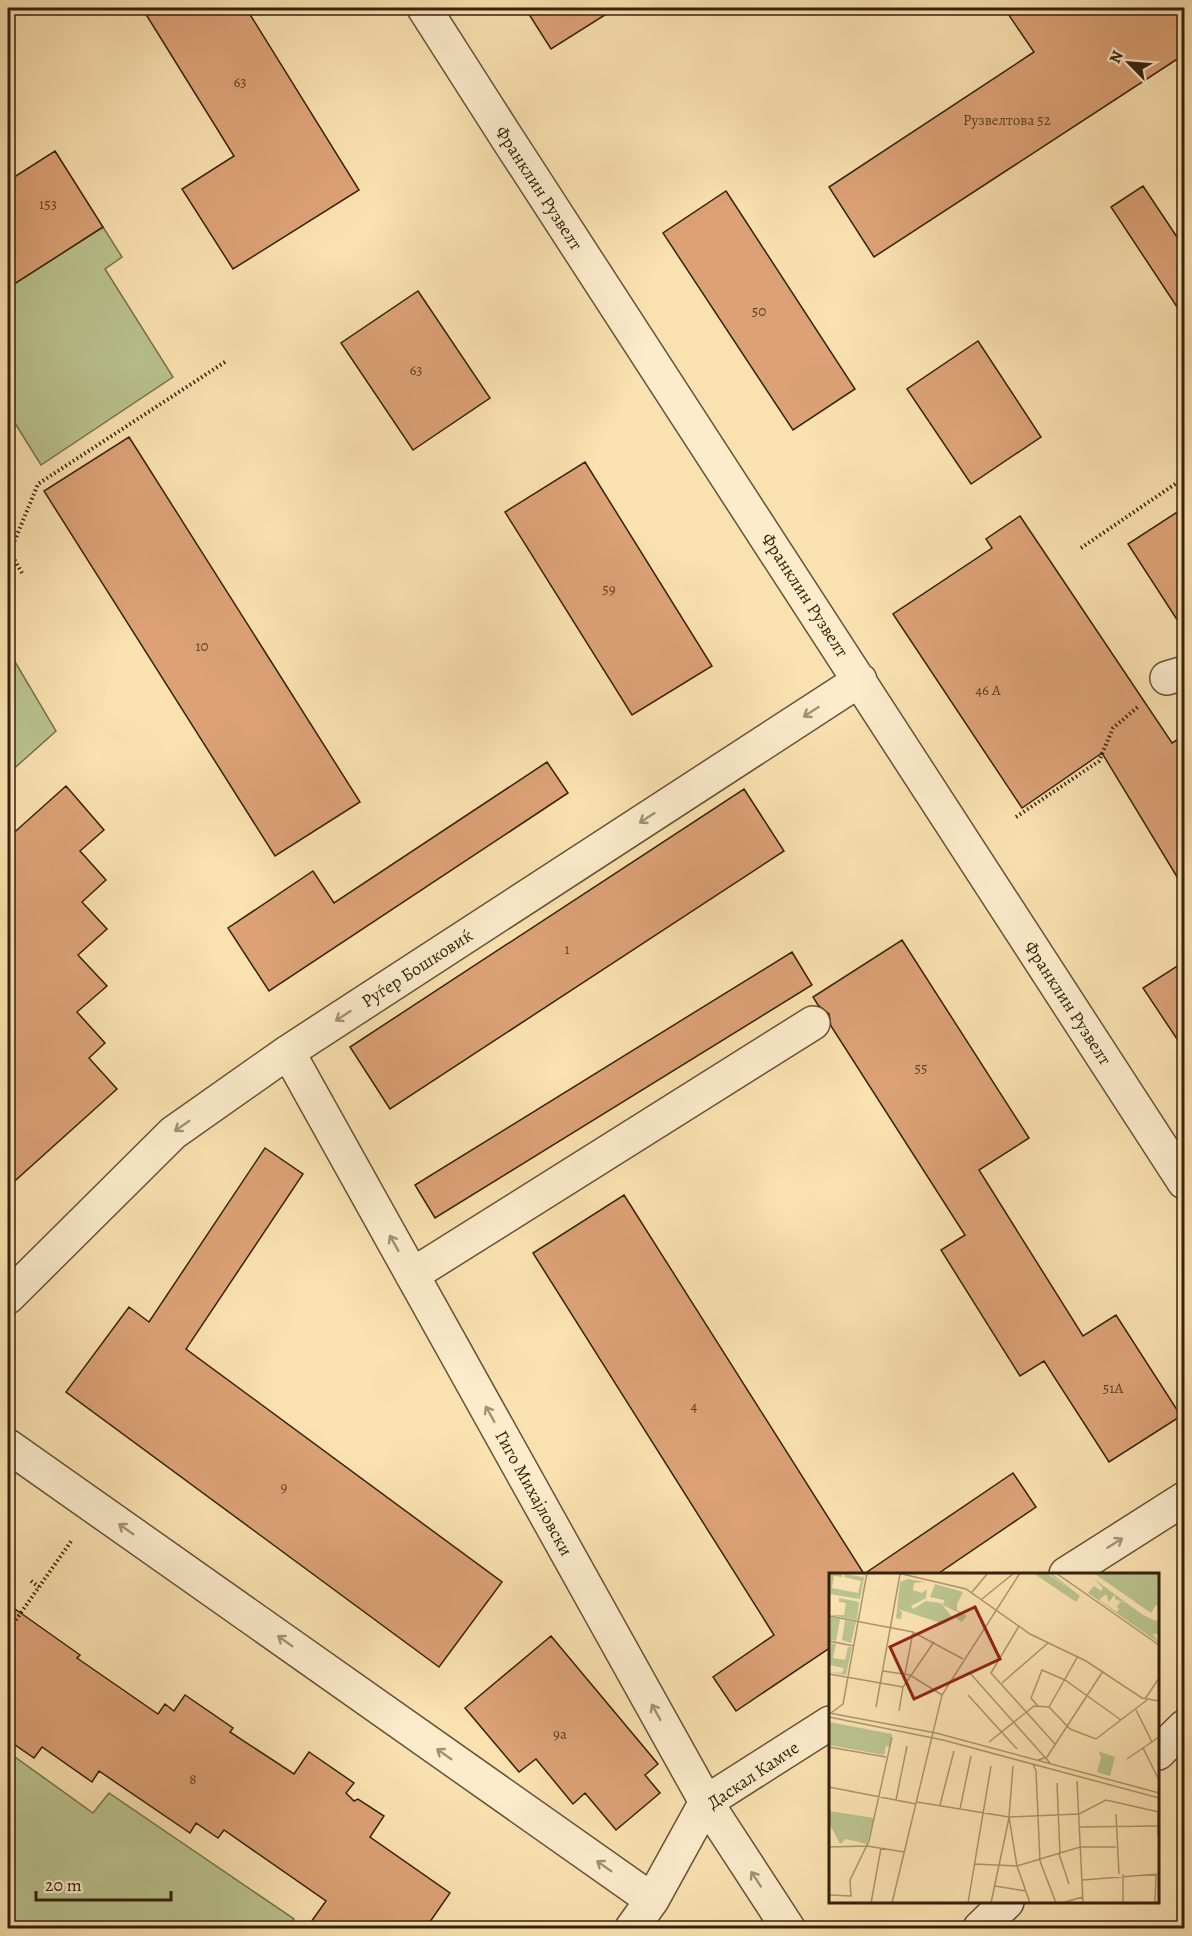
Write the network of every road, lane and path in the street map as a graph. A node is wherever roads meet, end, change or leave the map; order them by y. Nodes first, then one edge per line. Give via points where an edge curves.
1 (424, 8) edge
2 (225, 362) dead end
3 (1185, 478) edge
4 (1081, 548) dead end
5 (22, 573) dead end
6 (1176, 675) edge
7 (860, 680) junction
8 (1016, 818) dead end
9 (813, 1023) dead end
10 (288, 1052) junction
11 (1185, 1182) edge
12 (412, 1275) junction
13 (8, 1297) edge
14 (8, 1446) edge
15 (1185, 1499) edge
16 (95, 1508) junction
17 (1069, 1573) edge
18 (31, 1581) dead end
19 (39, 1587) junction
20 (8, 1631) edge
21 (829, 1725) edge
22 (1185, 1727) edge
23 (1159, 1752) edge
24 (706, 1802) junction
25 (652, 1900) junction
26 (1006, 1903) edge
27 (632, 1929) edge
28 (788, 1929) edge
29 (980, 1929) edge

1 - 7 street, Франклин Рузвелт
2 - 5 path via 38,484 10,552
3 - 4 path
6 - 8 path via 1113,728 1099,761
7 -> 10 street, Руѓер Бошковиќ
7 - 11 street, Франклин Рузвелт
9 - 12 street
12 -> 10 street, Гиго Михајловски
10 -> 13 street, Руѓер Бошковиќ via 173,1133
24 -> 12 street, Гиго Михајловски
14 - 16 street
17 -> 15 street
16 - 19 path
25 -> 16 street
18 - 19 path
19 - 20 path
21 - 24 street, Даскал Камче
22 - 23 street
24 - 25 street, Даскал Камче
28 -> 24 street, Гиго Михајловски
25 - 27 street, Даскал Камче
26 - 29 street

